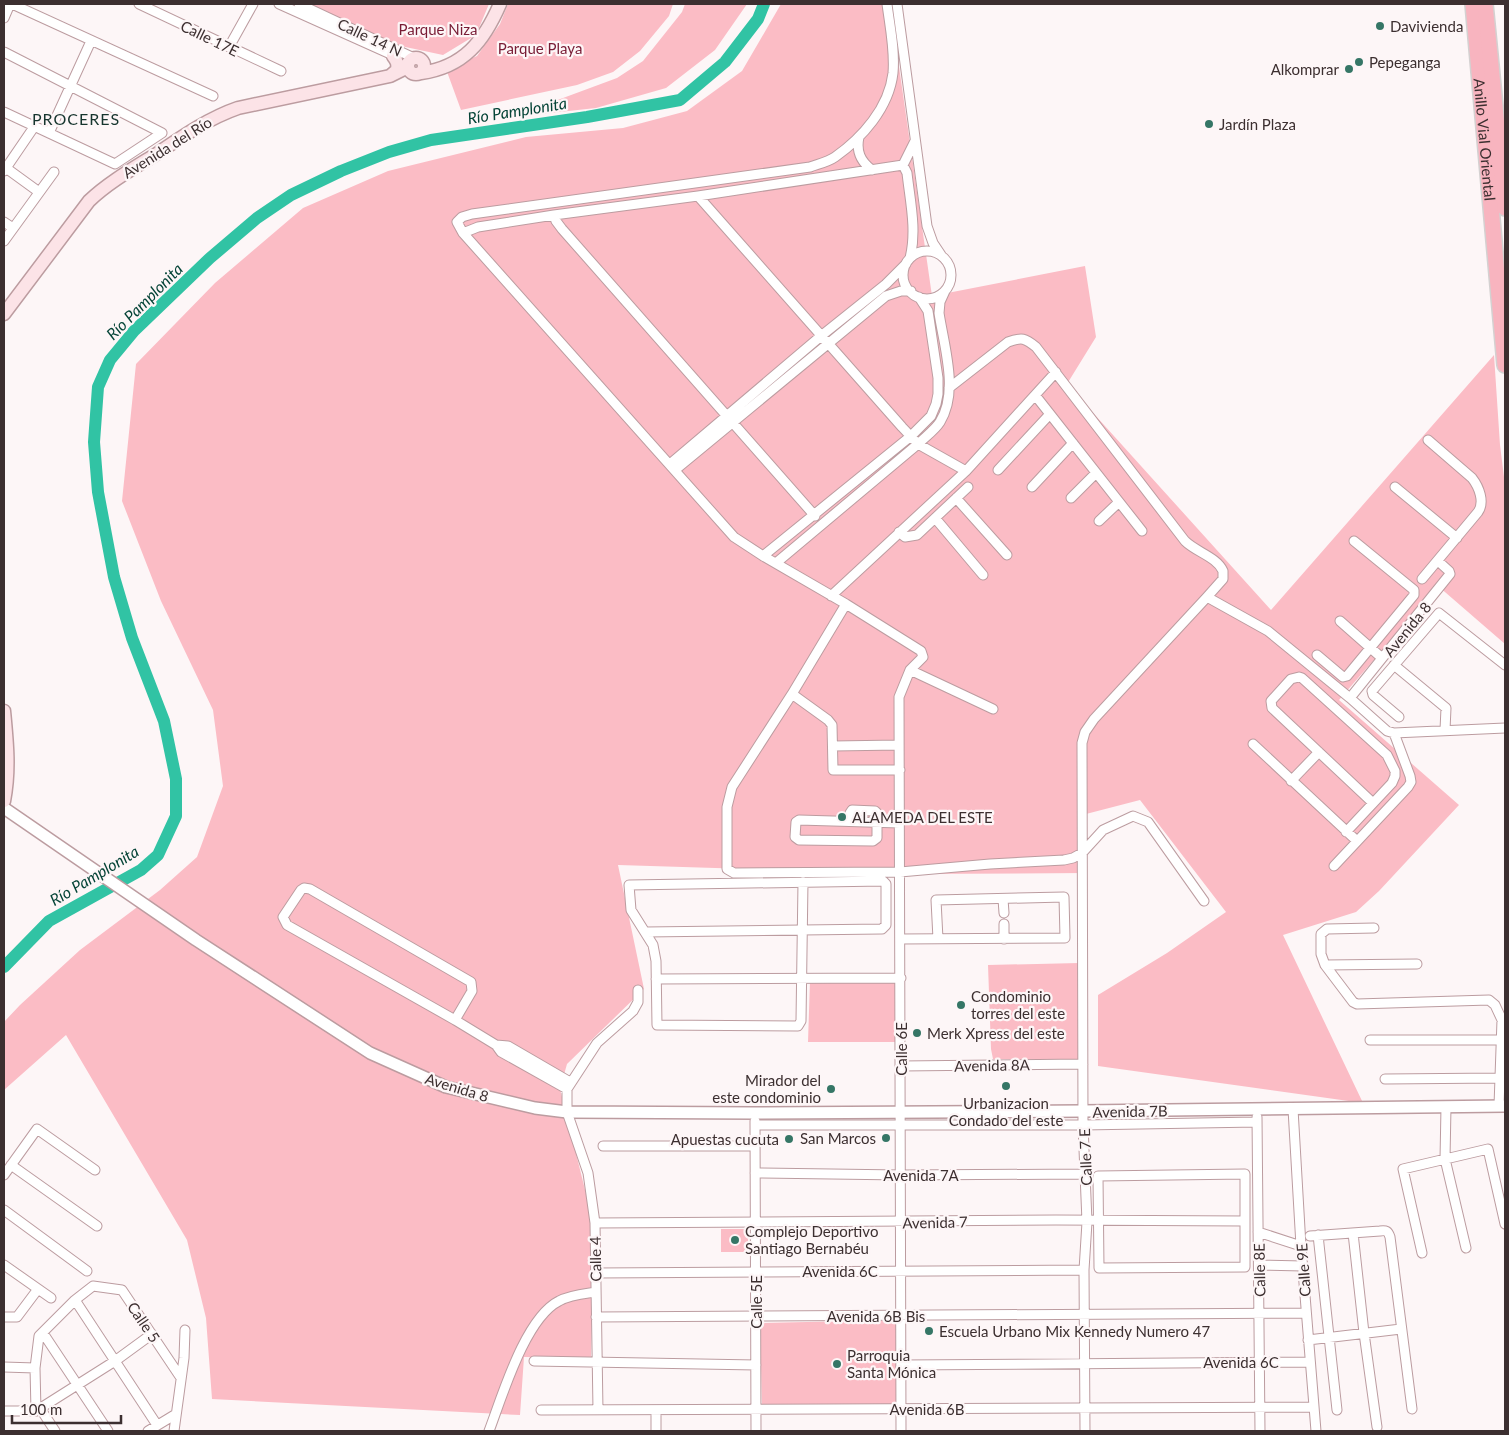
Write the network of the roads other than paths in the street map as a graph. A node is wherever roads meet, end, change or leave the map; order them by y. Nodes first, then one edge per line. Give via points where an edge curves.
1 (11, 4) edge
2 (139, 4) edge
3 (252, 4) edge
4 (279, 4) edge
5 (299, 4) edge
6 (500, 4) edge
7 (887, 4) edge
8 (897, 4) edge
9 (1473, 4) edge
10 (1485, 4) edge
11 (4, 18) edge
12 (91, 41) junction
13 (228, 47) junction
14 (4, 52) edge
15 (393, 56) junction
16 (415, 65) junction
17 (282, 72) dead end
18 (390, 76) junction
19 (70, 85) junction
20 (213, 96) dead end
21 (4, 112) edge
22 (34, 127) junction
23 (49, 133) junction
24 (859, 137) junction
25 (915, 141) junction
26 (903, 165) junction
27 (5, 169) edge
28 (872, 170) junction
29 (54, 172) dead end
30 (39, 192) junction
31 (698, 196) junction
32 (1505, 208) edge
33 (554, 215) junction
34 (4, 222) edge
35 (13, 228) junction
36 (463, 233) junction
37 (4, 241) edge
38 (941, 255) junction
39 (908, 261) junction
40 (911, 291) junction
41 (944, 291) junction
42 (920, 297) junction
43 (4, 314) edge
44 (821, 336) junction
45 (828, 344) junction
46 (1505, 365) edge
47 (948, 371) junction
48 (1056, 372) junction
49 (967, 374) junction
50 (949, 388) junction
51 (1035, 395) junction
52 (1050, 414) junction
53 (730, 419) junction
54 (911, 436) junction
55 (1428, 440) dead end
56 (918, 444) junction
57 (1073, 444) junction
58 (673, 467) junction
59 (998, 470) dead end
60 (966, 471) junction
61 (1096, 473) junction
62 (1395, 486) dead end
63 (968, 487) dead end
64 (1032, 487) dead end
65 (956, 498) junction
66 (1071, 498) dead end
67 (1119, 502) junction
68 (814, 516) junction
69 (934, 518) junction
70 (1099, 522) dead end
71 (1142, 531) dead end
72 (899, 532) junction
73 (1457, 538) junction
74 (1354, 541) dead end
75 (1007, 555) dead end
76 (764, 556) junction
77 (1438, 561) junction
78 (776, 563) junction
79 (984, 575) dead end
80 (1422, 579) dead end
81 (831, 596) junction
82 (1207, 598) junction
83 (846, 604) junction
84 (1340, 622) dead end
85 (1370, 648) junction
86 (1317, 655) dead end
87 (1382, 658) junction
88 (1394, 665) junction
89 (1505, 665) edge
90 (910, 670) junction
91 (792, 694) junction
92 (1350, 698) junction
93 (993, 710) dead end
94 (4, 711) edge
95 (1399, 717) dead end
96 (1505, 728) edge
97 (1444, 730) junction
98 (1394, 733) junction
99 (1253, 744) dead end
100 (899, 745) junction
101 (833, 746) junction
102 (1319, 752) junction
103 (900, 770) junction
104 (1291, 781) junction
105 (4, 801) edge
106 (1373, 803) junction
107 (4, 808) edge
108 (877, 822) junction
109 (900, 823) junction
110 (1346, 832) junction
111 (1357, 842) junction
112 (1082, 853) junction
113 (1334, 866) dead end
114 (900, 872) junction
115 (803, 882) junction
116 (1003, 899) junction
117 (1204, 901) dead end
118 (1004, 913) dead end
119 (1004, 924) dead end
120 (1374, 928) dead end
121 (802, 931) junction
122 (646, 932) junction
123 (900, 939) junction
124 (938, 939) junction
125 (1004, 939) junction
126 (1417, 964) dead end
127 (1325, 965) junction
128 (901, 978) junction
129 (656, 979) junction
130 (802, 979) junction
131 (638, 990) dead end
132 (455, 1020) junction
133 (1370, 1040) dead end
134 (1502, 1040) junction
135 (1083, 1064) junction
136 (901, 1066) junction
137 (1499, 1078) junction
138 (1384, 1079) dead end
139 (569, 1086) junction
140 (1502, 1106) edge
141 (1446, 1107) junction
142 (1257, 1109) junction
143 (1293, 1109) junction
144 (1156, 1110) junction
145 (1083, 1111) junction
146 (566, 1112) junction
147 (901, 1112) junction
148 (755, 1113) junction
149 (816, 1113) junction
150 (1257, 1122) junction
151 (1157, 1124) junction
152 (755, 1125) junction
153 (817, 1125) junction
154 (901, 1125) junction
155 (1083, 1125) junction
156 (603, 1146) dead end
157 (755, 1146) junction
158 (1445, 1159) junction
159 (11, 1164) junction
160 (95, 1170) dead end
161 (755, 1173) junction
162 (1086, 1174) junction
163 (4, 1175) edge
164 (901, 1175) junction
165 (4, 1210) edge
166 (1245, 1221) junction
167 (901, 1222) junction
168 (1087, 1222) junction
169 (1099, 1222) junction
170 (595, 1223) junction
171 (755, 1223) junction
172 (1505, 1224) edge
173 (97, 1226) dead end
174 (1258, 1232) junction
175 (1353, 1233) junction
176 (1301, 1246) junction
177 (1466, 1248) dead end
178 (1422, 1252) dead end
179 (4, 1265) edge
180 (1259, 1265) junction
181 (1302, 1266) junction
182 (1084, 1270) junction
183 (87, 1271) dead end
184 (901, 1271) junction
185 (756, 1272) junction
186 (596, 1273) junction
187 (38, 1289) junction
188 (596, 1292) junction
189 (51, 1298) dead end
190 (75, 1300) junction
191 (1259, 1313) junction
192 (1306, 1313) junction
193 (1084, 1314) junction
194 (901, 1315) junction
195 (756, 1316) junction
196 (4, 1317) edge
197 (596, 1317) junction
198 (1401, 1329) junction
199 (185, 1330) dead end
200 (43, 1333) junction
201 (1364, 1333) junction
202 (152, 1334) junction
203 (1329, 1338) junction
204 (1308, 1340) junction
205 (115, 1361) junction
206 (534, 1361) dead end
207 (597, 1362) junction
208 (1260, 1362) junction
209 (1310, 1362) junction
210 (1084, 1364) junction
211 (756, 1365) junction
212 (901, 1365) junction
213 (4, 1367) edge
214 (35, 1368) junction
215 (181, 1378) junction
216 (78, 1384) junction
217 (1260, 1407) junction
218 (1314, 1407) junction
219 (1085, 1408) junction
220 (756, 1409) junction
221 (901, 1409) junction
222 (1412, 1409) dead end
223 (38, 1410) junction
224 (541, 1410) dead end
225 (598, 1410) junction
226 (656, 1410) junction
227 (1337, 1410) dead end
228 (4, 1411) edge
229 (176, 1414) junction
230 (157, 1425) junction
231 (1377, 1427) dead end
232 (55, 1431) edge
233 (108, 1431) edge
234 (148, 1431) edge
235 (174, 1431) edge
236 (490, 1431) edge
237 (656, 1431) edge
238 (756, 1431) edge
239 (901, 1431) edge
240 (1085, 1431) edge
241 (1260, 1431) edge
242 (1316, 1431) edge

1 - 11 street
1 - 12 street
2 - 13 street, Calle 17E
3 - 13 street
4 - 15 street, Calle 14 N
5 - 16 street, Calle 14 N
6 - 16 main road via 487,31 460,59
7 - 24 street via 893,45 892,74 885,101
8 - 25 street
9 - 46 highway, Anillo Vial Oriental
10 - 32 highway, Anillo Vial Oriental
12 - 19 street
12 - 20 street
13 - 17 street, Calle 17E
14 - 19 street
15 - 16 street, Calle 14 N
15 - 18 main road via 398,68
16 - 18 main road
18 - 43 main road, Avenida del Río via 238,108 177,140 102,189 89,202
19 - 23 street
19 - 23 street via 162,133 115,164
21 - 22 street
22 - 23 street
22 - 27 street
24 - 28 street via 859,155
24 - 36 street via 833,158 810,167 472,214 457,222
25 - 26 street
25 - 38 street via 926,226
26 - 28 street
26 - 39 street via 907,173 914,234
27 - 30 street
28 - 31 street
29 - 30 street
30 - 35 street
31 - 33 street
31 - 44 street
33 - 36 street via 478,227
33 - 53 street via 562,229
34 - 35 street
35 - 37 street
36 - 58 street
38 - 39 street via 922,251
38 - 41 street via 951,270 950,282
39 - 40 street via 904,278
39 - 44 street via 886,284
40 - 42 street
40 - 45 street via 886,296
41 - 42 street via 933,298
41 - 47 street via 939,314
42 - 54 street via 928,311 938,394 931,416
44 - 45 street
44 - 53 street
45 - 53 street
45 - 54 street
47 - 49 street via 957,375
47 - 50 street
48 - 49 street via 1036,347 1020,338 1008,342
48 - 51 street
48 - 82 street via 1185,541 1221,567 1223,579
49 - 50 street
50 - 56 street via 946,411
51 - 52 street
51 - 60 street
52 - 57 street
52 - 59 street
53 - 58 street
53 - 68 street
54 - 56 street
54 - 68 street
55 - 73 street via 1477,484 1481,508
56 - 60 street
56 - 78 street
57 - 61 street
57 - 64 street
58 - 76 street via 734,537
60 - 72 street
61 - 66 street
61 - 67 street
62 - 73 street
63 - 65 street
65 - 69 street
65 - 75 street
67 - 70 street
67 - 71 street
68 - 76 street
69 - 72 street via 917,536 905,537
69 - 79 street
72 - 81 street
73 - 77 street
74 - 85 street via 1415,592
76 - 78 street
77 - 80 street
77 - 87 street, Avenida 8 via 1450,574
78 - 81 street
81 - 83 street
82 - 92 street via 1268,631
82 - 112 street, Calle 7 E via 1085,732 1082,751
83 - 90 street, Calle 6E via 921,651 923,657
83 - 91 street
84 - 85 street
85 - 86 street via 1345,677
85 - 87 street
87 - 92 street, Avenida 8
88 - 89 street via 1439,613
88 - 95 street via 1372,694
88 - 97 street via 1446,708
90 - 93 street
90 - 100 street, Calle 6E via 899,696
91 - 101 street via 832,725
91 - 114 street via 732,787 728,807 727,869 734,873
92 - 98 street via 1387,731
94 - 105 main road via 8,749
96 - 97 street
97 - 98 street
98 - 111 street via 1411,782
99 - 104 street
100 - 101 street
100 - 103 street, Calle 6E
101 - 103 street via 833,770
102 - 104 street
102 - 106 street
102 - 106 street via 1270,704 1296,677 1302,678 1387,755 1395,776 1392,784
103 - 109 street, Calle 6E
104 - 110 street
106 - 110 street
107 - 146 street, Avenida 8 via 196,940 379,1057 446,1087
108 - 108 street via 876,812 851,811 849,821 797,821 795,836 800,840 873,841 877,838
108 - 109 street
109 - 114 street, Calle 6E
110 - 111 street
111 - 113 street
112 - 114 street via 1064,860
112 - 117 street via 1102,830 1134,816 1142,818
112 - 135 street, Calle 7 E
114 - 123 street, Calle 6E
115 - 121 street
115 - 121 street via 883,881 886,884 886,925 882,929
115 - 122 street via 629,885 631,910
116 - 118 street
116 - 124 street via 936,900
116 - 125 street via 1064,897 1065,938
119 - 125 street
120 - 127 street via 1323,931 1320,954
121 - 122 street
121 - 130 street
122 - 129 street via 653,945
123 - 124 street
123 - 128 street, Calle 6E
124 - 125 street
126 - 127 street
127 - 134 street via 1352,1002 1357,1004 1489,1000 1496,1005 1502,1020
128 - 130 street
128 - 136 street, Calle 6E
129 - 130 street
129 - 130 street via 656,1025 798,1026 802,1021
131 - 139 street via 638,1002 633,1011 597,1043
132 - 132 street via 287,925 283,917 301,890 310,889 470,982 472,990
132 - 139 street via 496,1045 508,1046
133 - 134 street
134 - 137 street
135 - 136 street, Avenida 8A
135 - 145 street, Calle 7 E
136 - 147 street, Calle 6E
137 - 138 street
137 - 140 street
139 - 146 street
140 - 141 street, Avenida 7B
141 - 143 street, Avenida 7B
141 - 158 street
142 - 143 street, Avenida 7B
142 - 144 street, Avenida 7B
142 - 150 street, Calle 8E
143 - 176 street, Calle 9E
144 - 145 street, Avenida 7B
144 - 151 street
145 - 147 street, Avenida 7B
145 - 155 street, Calle 7 E
146 - 148 street, Avenida 8
146 - 170 street, Calle 4 via 588,1173
147 - 149 street, Avenida 7B
147 - 154 street, Calle 6E
148 - 149 street, Avenida 7B
148 - 152 street, Calle 5E
149 - 153 street
150 - 151 street, Avenida 7B
150 - 174 street, Calle 8E
151 - 155 street, Avenida 7B
152 - 153 street, Avenida 7B
152 - 157 street, Calle 5E
153 - 154 street, Avenida 7B
154 - 155 street, Avenida 7B
154 - 164 street, Calle 6E
155 - 162 street, Calle 7 E
156 - 157 street
157 - 161 street, Calle 5E
158 - 172 street via 1488,1150
158 - 177 street
158 - 178 street via 1403,1168
159 - 160 street via 37,1129
159 - 163 street
159 - 173 street
161 - 164 street, Avenida 7A
161 - 171 street, Calle 5E
162 - 164 street, Avenida 7A
162 - 168 street, Calle 7 E
164 - 167 street, Calle 6E
165 - 183 street
166 - 169 street, Avenida 7
166 - 169 street via 1244,1267 1099,1268
166 - 169 street via 1244,1174 1098,1176
167 - 168 street, Avenida 7
167 - 171 street, Avenida 7
167 - 184 street, Calle 6E
168 - 169 street, Avenida 7
168 - 182 street, Calle 7 E
170 - 171 street, Avenida 7
170 - 186 street, Calle 4
171 - 185 street, Calle 5E
174 - 176 street
174 - 180 street, Calle 8E
175 - 198 street via 1389,1232
175 - 201 street
175 - 203 street via 1314,1236
176 - 181 street, Calle 9E
179 - 187 street
180 - 181 street
180 - 191 street, Calle 8E
181 - 192 street, Calle 9E
182 - 184 street, Avenida 6C
182 - 193 street, Calle 7 E
184 - 185 street, Avenida 6C
184 - 194 street, Calle 6E
185 - 186 street, Avenida 6C
185 - 195 street, Calle 5E
186 - 188 street, Calle 4
187 - 189 street
187 - 196 street via 17,1317
188 - 197 street, Calle 4
188 - 236 street via 557,1301 537,1320 514,1364
190 - 200 street
190 - 202 street, Calle 5 via 93,1286 122,1290
190 - 205 street
191 - 192 street, Avenida 6B Bis
191 - 193 street, Avenida 6B Bis
191 - 208 street, Calle 8E
192 - 204 street, Calle 9E
193 - 194 street, Avenida 6B Bis
193 - 210 street, Calle 7 E
194 - 195 street, Avenida 6B Bis
194 - 212 street, Calle 6E
195 - 197 street, Avenida 6B Bis
195 - 211 street, Calle 5E
197 - 207 street, Calle 4
198 - 201 street
198 - 222 street
199 - 215 street
200 - 214 street via 39,1336
200 - 216 street
201 - 203 street
201 - 231 street
202 - 205 street
202 - 215 street, Calle 5
203 - 204 street
203 - 227 street
204 - 209 street, Calle 9E
205 - 216 street
205 - 230 street
206 - 207 street
207 - 211 street
207 - 225 street, Calle 4
208 - 209 street, Avenida 6C
208 - 210 street, Avenida 6C
208 - 217 street, Calle 8E
209 - 218 street, Calle 9E
210 - 212 street, Avenida 6C
210 - 219 street, Calle 7 E
211 - 220 street, Calle 5E
212 - 221 street, Calle 6E
213 - 214 street
214 - 223 street
215 - 229 street
216 - 223 street
216 - 233 street
217 - 218 street, Avenida 6B
217 - 219 street, Avenida 6B
217 - 241 street, Calle 8E
218 - 242 street, Calle 9E
219 - 221 street, Avenida 6B
219 - 240 street, Calle 7 E
220 - 221 street, Avenida 6B
220 - 226 street, Avenida 6B
220 - 238 street, Calle 5E
221 - 239 street, Calle 6E
223 - 228 street
223 - 232 street
224 - 225 street, Avenida 6B
225 - 226 street, Avenida 6B
226 - 237 street
229 - 230 street
229 - 235 street
230 - 234 street

